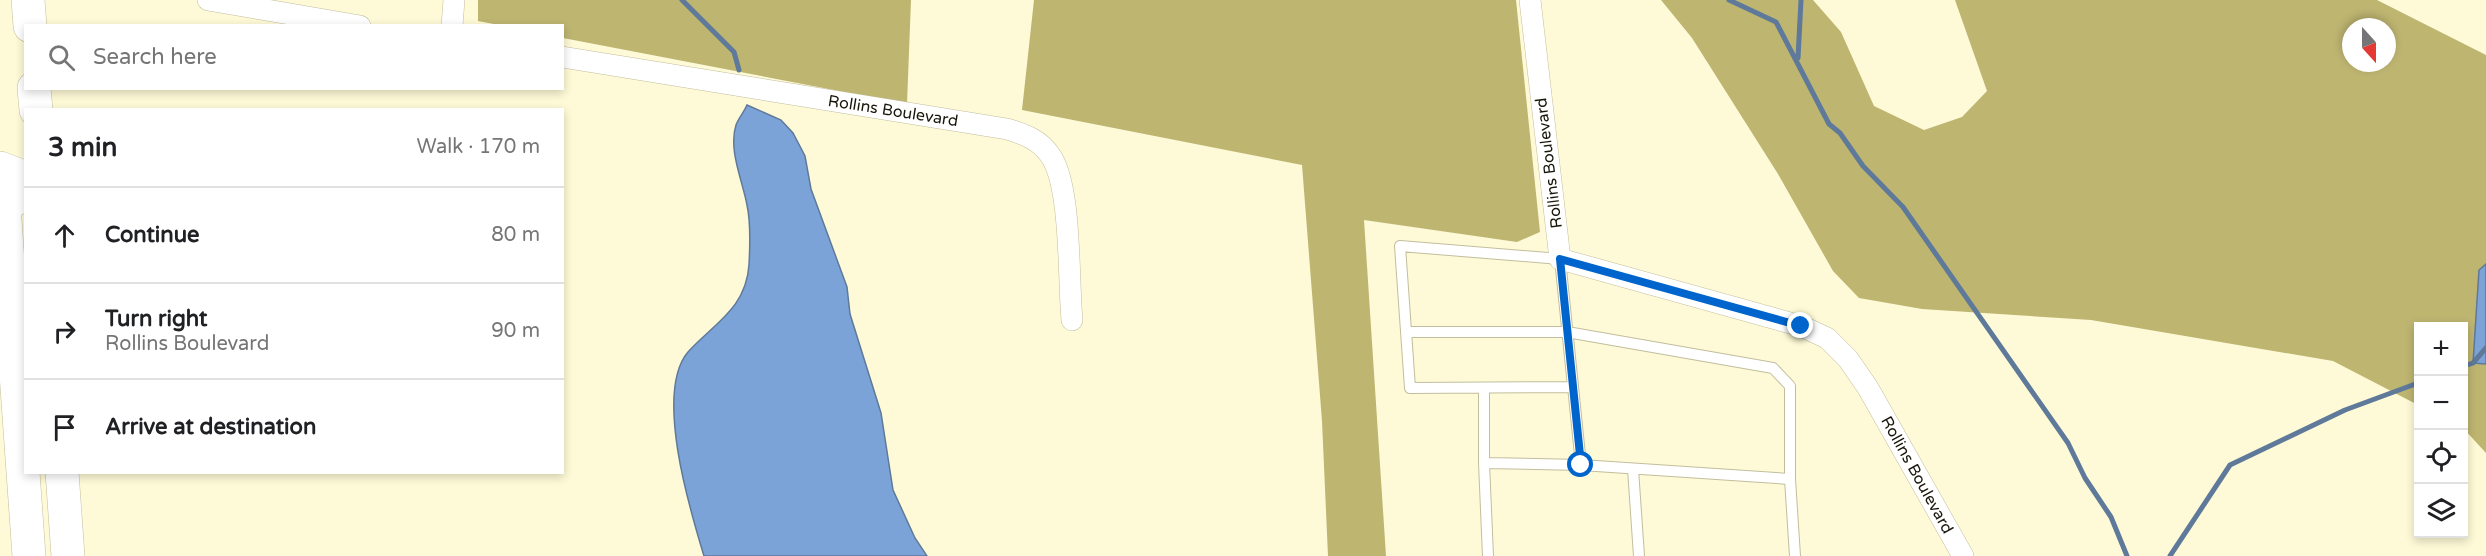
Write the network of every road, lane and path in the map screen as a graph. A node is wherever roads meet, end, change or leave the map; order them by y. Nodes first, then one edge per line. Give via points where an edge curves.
1 (28, 0) edge
2 (208, 0) edge
3 (454, 0) edge
4 (1530, 0) edge
5 (30, 24) edge
6 (348, 24) edge
7 (452, 24) edge
8 (564, 57) edge
9 (34, 90) edge
10 (36, 108) edge
11 (0, 157) edge
12 (0, 168) edge
13 (24, 177) edge
14 (10, 203) edge
15 (1560, 259) junction
16 (1072, 320) dead end
17 (1406, 332) junction
18 (1567, 332) junction
19 (1573, 387) junction
20 (1484, 388) junction
21 (24, 463) edge
22 (1484, 463) junction
23 (1581, 465) junction
24 (1633, 469) junction
25 (25, 474) edge
26 (62, 474) edge
27 (1790, 478) junction
28 (29, 556) edge
29 (68, 556) edge
30 (1488, 556) edge
31 (1639, 556) edge
32 (1795, 556) edge
33 (1962, 556) edge

1 - 5 main road
2 - 6 street
3 - 7 street
4 - 15 street, Rollins Boulevard
8 - 16 street, Rollins Boulevard via 1025,134 1050,154 1062,183
9 - 10 main road
11 - 12 main road
12 - 13 main road
12 - 14 main road
14 - 21 main road
15 - 17 lane via 1401,246
15 - 18 lane
15 - 33 street, Rollins Boulevard via 1801,326 1827,338 1868,388
17 - 18 lane
17 - 20 lane via 1410,388
18 - 19 lane
18 - 27 lane via 1773,368 1790,386
19 - 20 lane
19 - 23 lane
20 - 22 lane
22 - 23 lane
22 - 30 lane
23 - 24 lane
24 - 27 lane
24 - 31 lane
25 - 28 main road
26 - 29 main road
27 - 32 lane

